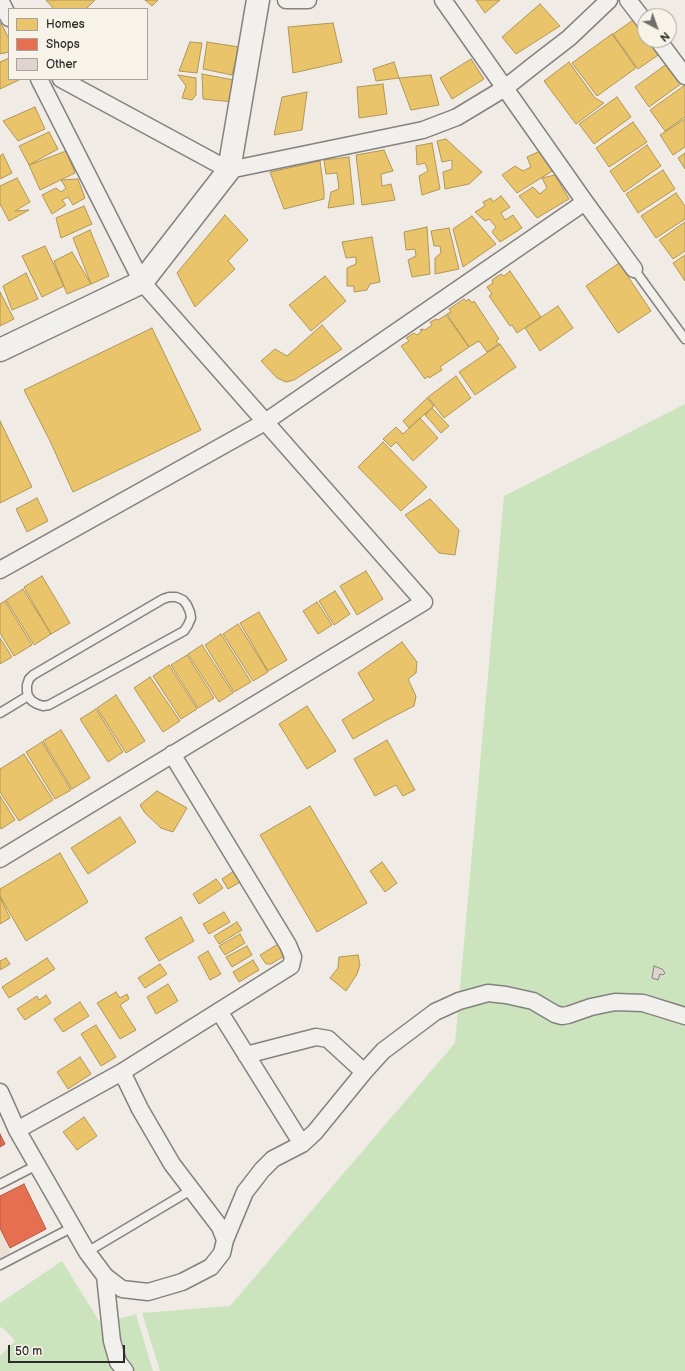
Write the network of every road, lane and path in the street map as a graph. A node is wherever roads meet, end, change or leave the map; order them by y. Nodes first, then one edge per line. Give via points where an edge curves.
1 (1, 0) edge
2 (258, 0) edge
3 (286, 0) edge
4 (308, 0) edge
5 (443, 0) edge
6 (609, 0) edge
7 (628, 0) edge
8 (637, 12) edge
9 (8, 16) edge
10 (664, 48) edge
11 (685, 76) edge
12 (40, 80) edge
13 (64, 80) edge
14 (505, 88) junction
15 (229, 170) junction
16 (585, 202) junction
17 (634, 269) joint
18 (142, 282) junction
19 (685, 339) edge
20 (0, 350) edge
21 (265, 422) junction
22 (0, 570) edge
23 (28, 696) junction
24 (0, 713) edge
25 (172, 754) junction
26 (0, 859) edge
27 (219, 1011) junction
28 (685, 1016) edge
29 (246, 1055) junction
30 (122, 1072) junction
31 (364, 1072) junction
32 (2, 1101) edge
33 (17, 1130) junction
34 (302, 1144) junction
35 (37, 1165) junction
36 (0, 1184) edge
37 (190, 1190) junction
38 (73, 1227) junction
39 (225, 1240) junction
40 (87, 1252) junction
41 (0, 1265) edge
42 (105, 1276) junction
43 (125, 1371) edge

1 - 9 street
2 - 15 street
3 - 4 street
5 - 14 street
6 - 14 street via 569,38
7 - 8 street
10 - 11 street
12 - 18 street
13 - 15 street
14 - 15 street via 457,117 423,130
14 - 16 street
15 - 18 street
16 - 17 street
16 - 21 street
17 - 19 lane
18 - 20 street
18 - 21 street
21 - 22 street
21 - 25 street via 424,602
23 - 23 lane via 37,704 49,704 184,631 191,618 187,605 183,600 176,598 163,599 33,675 27,685
23 - 24 lane
25 - 26 street
25 - 27 street via 293,957 291,966
27 - 29 street
27 - 30 street
28 - 31 street via 643,1003 615,1002 562,1016 533,1001 488,993 459,1001 435,1012 383,1051
29 - 31 street via 316,1037 328,1039
29 - 34 street
30 - 33 street
30 - 37 street via 140,1109
31 - 34 street via 315,1132
32 - 33 street
33 - 35 street
34 - 39 street via 273,1159 262,1170 245,1192
35 - 36 lane
35 - 38 street
37 - 39 street via 220,1227
37 - 40 lane
38 - 40 street
38 - 41 lane
39 - 42 street via 222,1253 211,1267 182,1282 162,1288 148,1292 122,1289
40 - 42 street
42 - 43 street via 112,1341 118,1362

